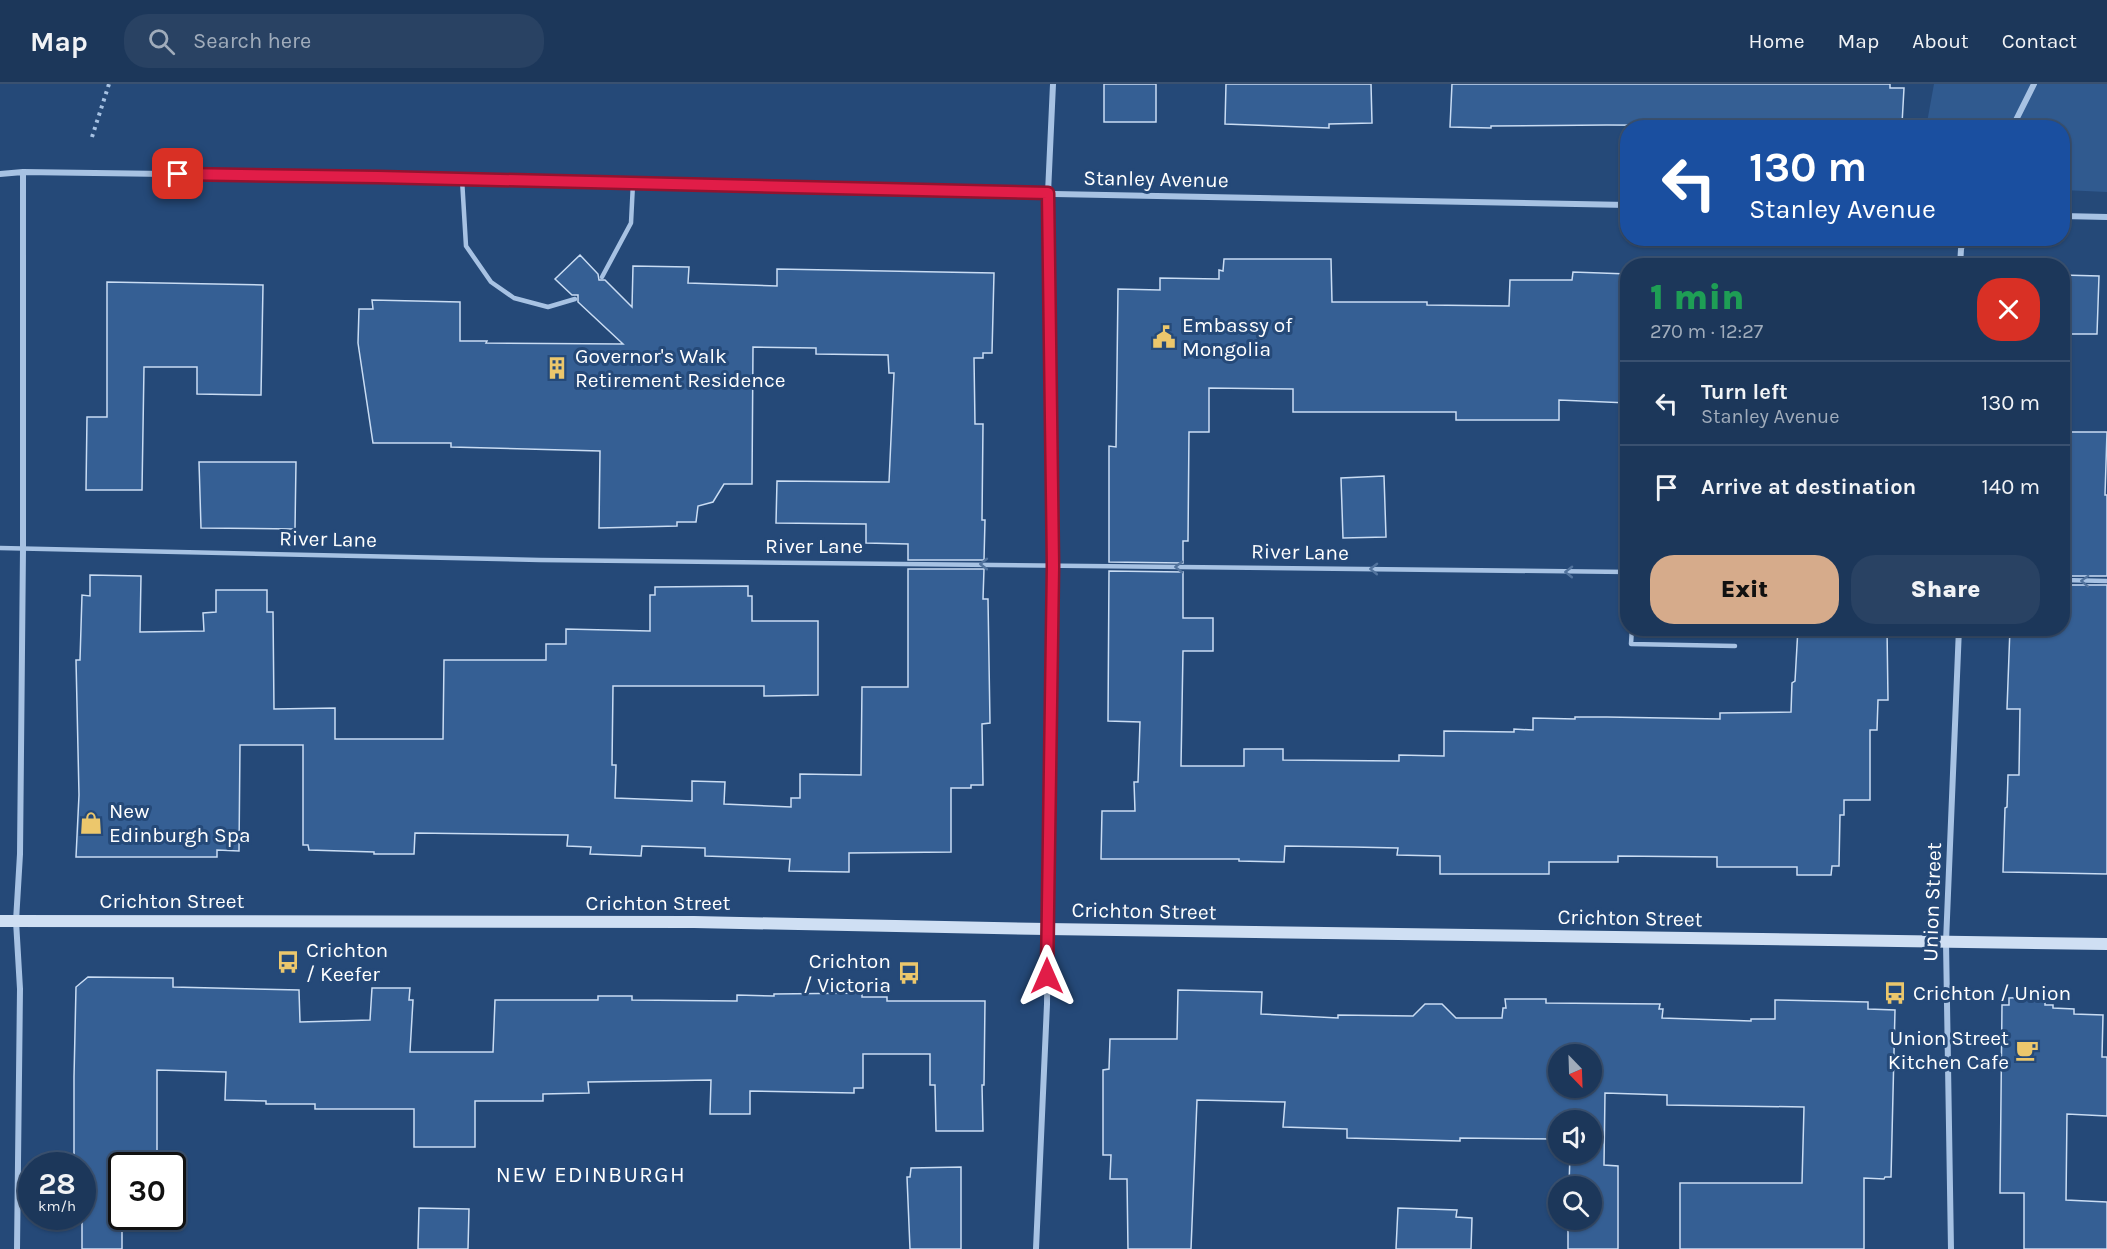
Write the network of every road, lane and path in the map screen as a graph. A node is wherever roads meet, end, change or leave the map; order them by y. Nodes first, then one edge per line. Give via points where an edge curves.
1 (110, 84) edge
2 (1053, 84) edge
3 (2034, 84) edge
4 (2016, 120) edge
5 (92, 137) dead end
6 (23, 172) junction
7 (0, 174) edge
8 (462, 179) junction
9 (633, 183) junction
10 (1048, 193) junction
11 (1620, 205) edge
12 (2070, 216) edge
13 (2107, 217) edge
14 (602, 277) dead end
15 (575, 298) dead end
16 (0, 548) edge
17 (23, 549) junction
18 (1053, 566) junction
19 (1620, 572) edge
20 (2070, 580) edge
21 (2107, 581) edge
22 (1632, 636) edge
23 (1959, 636) edge
24 (1735, 646) dead end
25 (0, 921) edge
26 (16, 921) junction
27 (1047, 929) junction
28 (1946, 942) junction
29 (2107, 944) edge
30 (17, 1249) edge
31 (1036, 1249) edge
32 (1951, 1249) edge

1 - 5 path
2 - 10 street
3 - 4 street
6 - 7 street, Stanley Avenue
6 - 8 street, Stanley Avenue
6 - 17 street
8 - 9 street, Stanley Avenue
8 - 15 lane via 466,246 491,282 514,298 548,307
9 - 10 street, Stanley Avenue
9 - 14 lane via 631,223
10 - 11 street, Stanley Avenue
10 - 18 street
12 - 13 street
16 - 17 lane, River Lane
18 -> 17 lane, River Lane
17 - 26 street
19 -> 18 lane, River Lane
18 - 27 street
21 -> 20 lane
22 - 24 lane via 1631,644
23 - 28 street, Union Street
25 - 26 street, Crichton Street
26 - 27 street, Crichton Street via 694,922
26 - 30 street via 20,989
27 - 28 street, Crichton Street
27 - 31 street
28 - 29 street, Crichton Street
28 - 32 street, Union Street

